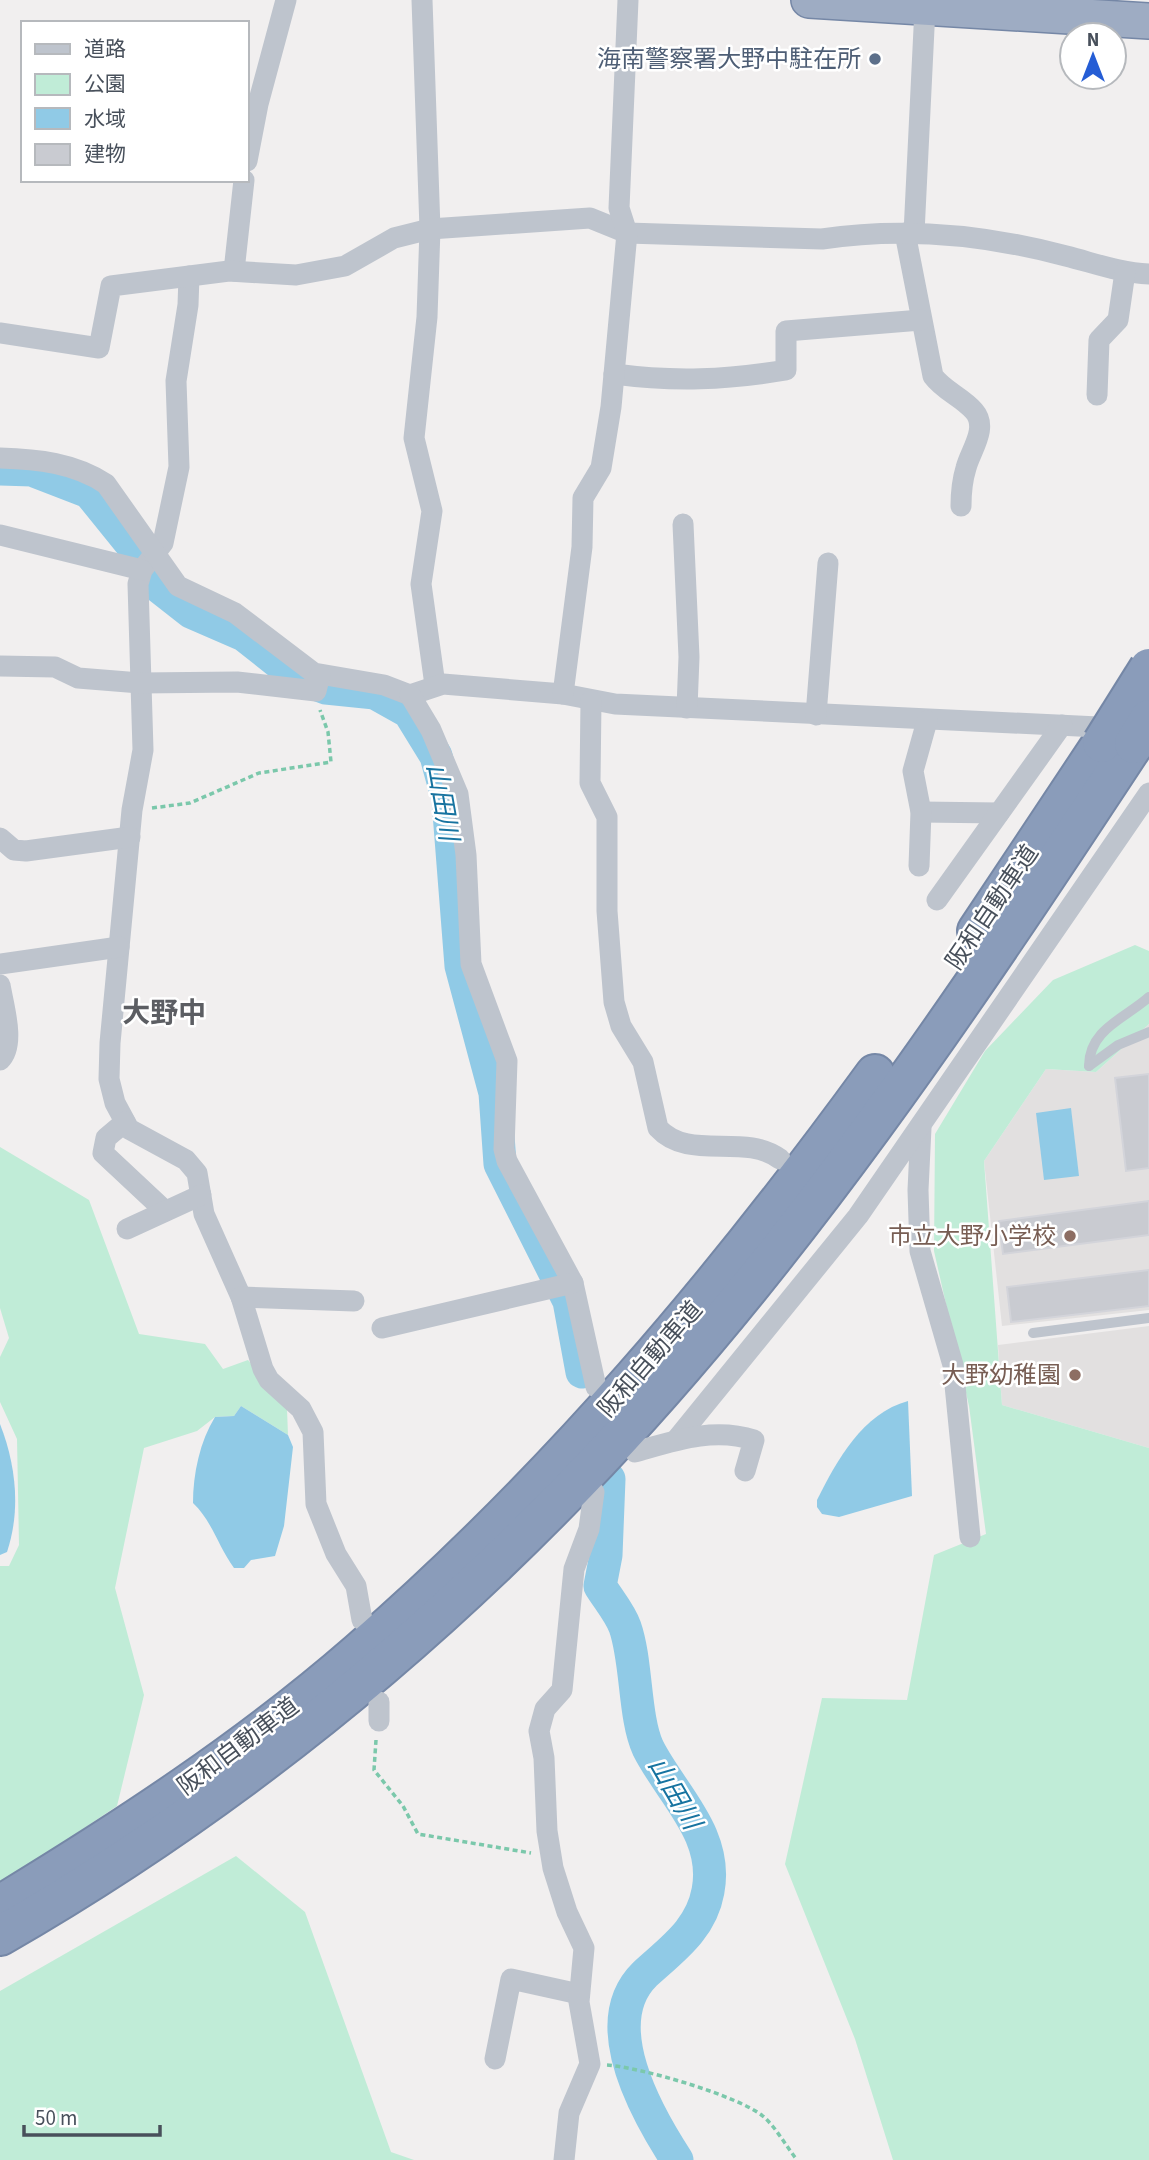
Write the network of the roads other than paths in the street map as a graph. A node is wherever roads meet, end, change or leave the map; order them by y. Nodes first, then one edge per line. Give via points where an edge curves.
1 (286, 0) edge
2 (422, 0) edge
3 (628, 0) edge
4 (809, 0) edge
5 (987, 5) edge
6 (925, 8) junction
7 (1149, 21) edge
8 (248, 156) edge
9 (244, 182) edge
10 (430, 229) junction
11 (627, 233) junction
12 (909, 233) junction
13 (234, 271) junction
14 (1125, 272) junction
15 (1149, 274) edge
16 (189, 276) junction
17 (921, 320) junction
18 (0, 333) edge
19 (614, 374) junction
20 (1097, 396) dead end
21 (0, 458) edge
22 (961, 506) dead end
23 (683, 524) dead end
24 (0, 535) edge
25 (156, 553) junction
26 (828, 563) dead end
27 (142, 570) junction
28 (0, 666) edge
29 (1149, 668) edge
30 (140, 683) junction
31 (318, 683) junction
32 (435, 685) junction
33 (564, 694) junction
34 (410, 695) junction
35 (591, 701) junction
36 (687, 708) junction
37 (816, 715) junction
38 (927, 721) junction
39 (1062, 725) junction
40 (1133, 734) edge
41 (1146, 803) edge
42 (921, 812) junction
43 (999, 813) junction
44 (130, 837) junction
45 (0, 838) edge
46 (919, 866) dead end
47 (937, 900) dead end
48 (119, 947) junction
49 (0, 964) edge
50 (0, 985) edge
51 (1149, 997) edge
52 (1149, 1032) edge
53 (0, 1060) edge
54 (125, 1122) junction
55 (921, 1128) junction
56 (780, 1159) dead end
57 (201, 1195) junction
58 (165, 1211) junction
59 (127, 1229) dead end
60 (573, 1283) junction
61 (241, 1297) junction
62 (354, 1301) dead end
63 (1149, 1318) edge
64 (382, 1328) dead end
65 (1033, 1333) dead end
66 (596, 1387) dead end
67 (676, 1440) junction
68 (635, 1452) dead end
69 (745, 1471) dead end
70 (594, 1492) dead end
71 (970, 1536) dead end
72 (362, 1620) dead end
73 (0, 1905) edge
74 (0, 1936) edge
75 (579, 1994) junction
76 (495, 2059) dead end
77 (564, 2160) edge

1 - 8 street
2 - 10 street
3 - 11 street via 619,208
4 - 6 highway
5 - 6 highway
5 - 7 highway
6 - 12 street
9 - 13 street
10 - 11 street via 590,218
10 - 13 street via 394,238 345,266 296,275
10 - 32 street via 427,317 414,438 432,510 421,584
11 - 12 street via 822,239
11 - 19 street
12 - 14 street via 974,239
12 - 17 street
13 - 16 street
14 - 15 street
14 - 20 street via 1118,320 1099,340
16 - 18 street via 111,286 99,348
16 - 25 street via 176,381 179,467 163,543
17 - 19 street via 786,331 786,370 708,380
17 - 22 street via 933,376 979,420 979,436 961,485
19 - 33 street via 601,468 583,498 582,547
21 - 25 street via 89,472 106,484
23 - 36 street
24 - 27 street
25 - 27 street
25 - 31 street via 178,586 235,613
26 - 37 street
27 - 30 street via 138,584
28 - 30 street via 55,667 78,678
29 - 40 highway, 阪和自動車道, bridge
30 - 31 street
30 - 44 street via 142,750
31 - 34 street via 384,685
32 - 33 street
32 - 34 street
33 - 35 street
34 - 60 street via 432,730 458,794 471,964 507,1061 503,1129 507,1161
35 - 36 street
35 - 56 street via 590,783 607,817 611,982 621,1026 643,1062 658,1128 679,1143 762,1148
36 - 37 street
37 - 38 street
38 - 39 street
38 - 42 street via 913,771
39 - 40 street
39 - 43 street
40 - 73 highway, 阪和自動車道 via 969,943 826,1141 697,1306 559,1461 428,1591 295,1705 146,1814
40 - 74 highway, 阪和自動車道 via 989,960 837,1172 719,1322 580,1480 444,1613 311,1727 149,1844
41 - 55 street
42 - 43 street
42 - 46 street
43 - 47 street
44 - 45 street via 26,851 14,850
44 - 48 street
48 - 49 street
48 - 54 street via 110,1079
50 - 53 street via 7,1033 7,1048
51 - 52 lane via 1116,1018 1099,1036 1089,1066 1118,1045
54 - 57 street via 128,1129 186,1160 197,1173
54 - 58 street via 106,1138 103,1153
55 - 67 street via 850,1210
55 - 71 street via 920,1251 953,1365
57 - 58 street
57 - 61 street via 216,1246
58 - 59 street
60 - 64 street
60 - 66 street
61 - 62 street
61 - 72 street via 269,1380 300,1409 313,1432 316,1504 336,1554 356,1586
63 - 65 lane
67 - 68 street
67 - 69 street via 723,1433 754,1440
70 - 75 street via 589,1529 574,1569 562,1690 540,1719 547,1831 567,1912 584,1948
75 - 76 street via 511,1979
75 - 77 street via 590,2064 569,2113

